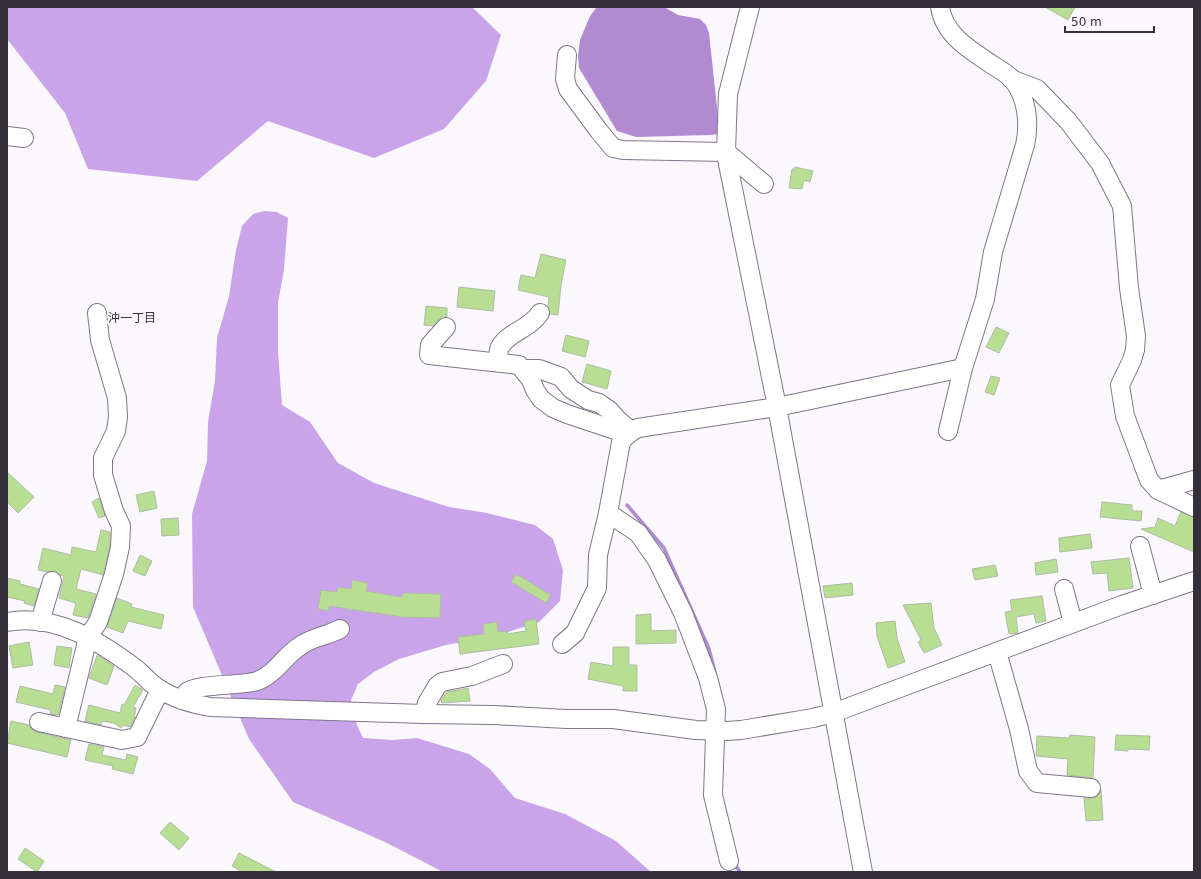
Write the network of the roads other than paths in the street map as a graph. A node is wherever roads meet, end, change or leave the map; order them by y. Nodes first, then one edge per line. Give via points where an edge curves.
1 (750, 7) edge
2 (940, 7) edge
3 (567, 55) dead end
4 (1011, 79) junction
5 (726, 152) junction
6 (764, 184) dead end
7 (97, 313) dead end
8 (540, 313) dead end
9 (446, 327) dead end
10 (498, 362) junction
11 (963, 368) junction
12 (523, 369) junction
13 (777, 407) junction
14 (948, 431) dead end
15 (628, 433) junction
16 (1194, 480) edge
17 (1158, 490) junction
18 (1194, 507) edge
19 (608, 513) junction
20 (1140, 546) dead end
21 (52, 581) dead end
22 (1194, 582) edge
23 (1064, 589) dead end
24 (1153, 595) junction
25 (7, 622) edge
26 (40, 622) junction
27 (1072, 623) junction
28 (340, 629) dead end
29 (88, 637) junction
30 (562, 644) dead end
31 (996, 652) junction
32 (503, 664) dead end
33 (160, 690) junction
34 (182, 700) junction
35 (833, 713) junction
36 (424, 714) junction
37 (39, 722) dead end
38 (66, 728) junction
39 (714, 730) junction
40 (1091, 788) dead end
41 (729, 861) dead end
42 (864, 872) edge

1 - 5 street via 728,94
2 - 4 street via 945,24 958,40
3 - 5 street via 565,79 568,89 612,148
4 - 11 street via 1025,105 1027,136 993,252 985,299
4 - 17 street via 1037,89 1068,120 1100,162 1122,206 1136,336 1132,360 1120,385 1125,416 1149,480
5 - 6 street
5 - 13 street
7 - 29 street via 100,340 117,398 118,410 116,431 103,458 104,475 121,526 120,547 114,574 98,622
8 - 10 street via 532,323 504,341 499,348
9 - 10 street via 430,346 429,356
10 - 12 street via 519,365
11 - 13 street
11 - 14 street
12 - 15 street via 539,369 561,377 571,389 609,410
12 - 15 street via 541,399 553,408
13 - 15 street via 638,428
13 - 35 street
15 - 19 street via 621,442
16 - 17 street
17 - 18 street
19 - 30 street via 598,555 597,588 575,633
19 - 39 street via 638,533 664,574 683,613 708,678 716,709
20 - 24 street
21 - 26 street
22 - 24 street
23 - 27 street
24 - 27 street
25 - 26 street
26 - 29 street
27 - 31 street
28 - 34 street via 299,646 274,671 257,681 195,688 186,692
29 - 33 street via 137,669
29 - 38 street
31 - 35 street
31 - 40 street via 1019,729 1028,771 1037,783
32 - 36 street via 472,676 442,682 437,686
33 - 34 street
33 - 38 street via 137,737 122,740
34 - 36 street via 210,707
35 - 39 street via 741,730
35 - 42 street
36 - 39 street via 613,719
37 - 38 street
39 - 41 street via 713,795

